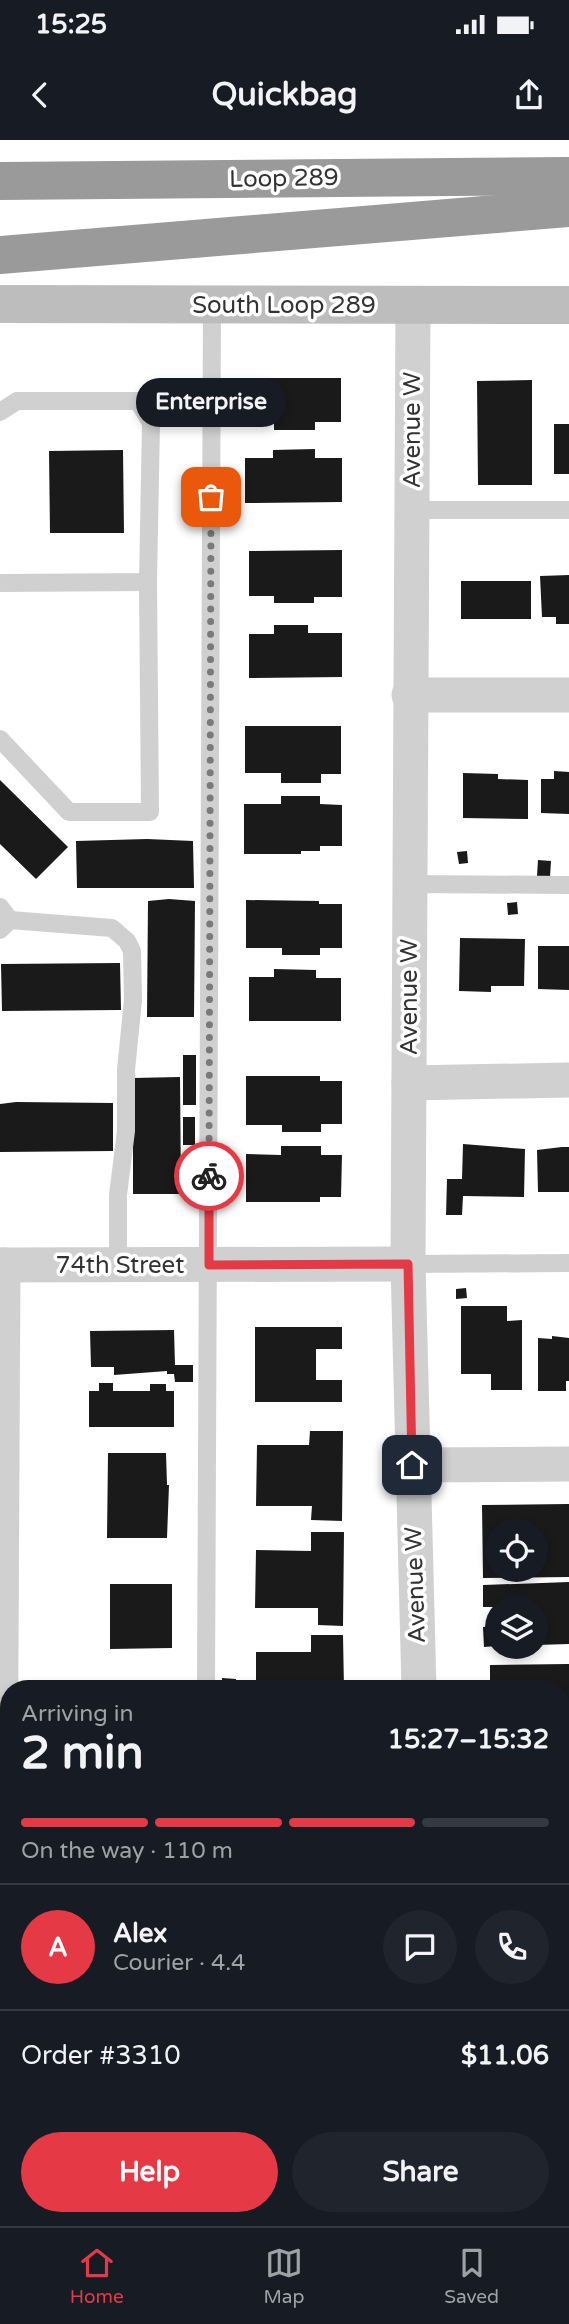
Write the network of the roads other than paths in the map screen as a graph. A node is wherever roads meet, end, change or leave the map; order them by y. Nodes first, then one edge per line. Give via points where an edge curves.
1 (569, 176) edge
2 (0, 181) edge
3 (569, 208) edge
4 (0, 255) edge
5 (0, 304) edge
6 (212, 305) junction
7 (412, 305) junction
8 (569, 305) edge
9 (0, 412) edge
10 (411, 510) junction
11 (569, 510) edge
12 (148, 582) junction
13 (0, 583) edge
14 (409, 695) junction
15 (569, 695) edge
16 (0, 739) edge
17 (409, 884) junction
18 (569, 885) edge
19 (4, 919) edge
20 (569, 1080) edge
21 (409, 1083) junction
22 (408, 1264) junction
23 (569, 1264) edge
24 (2, 1265) edge
25 (118, 1265) junction
26 (209, 1265) junction
27 (569, 1464) edge
28 (412, 1465) junction
29 (1, 1680) edge
30 (206, 1680) edge
31 (419, 1680) edge

1 - 2 highway, Loop 289
3 - 4 highway
5 - 6 main road, South Loop 289
6 - 7 main road, South Loop 289
6 - 26 lane
7 - 8 main road, South Loop 289
7 - 10 street, Avenue W
9 - 12 lane via 17,401 138,401 151,423
10 - 11 lane
10 - 14 street, Avenue W
12 - 13 lane
12 - 16 lane via 150,812 69,812
14 - 15 street
14 - 17 street, Avenue W
17 - 18 lane
17 - 21 street, Avenue W
19 - 25 lane via 112,928 132,951
20 - 21 street
21 - 22 street, Avenue W
22 - 23 lane
22 - 26 street, 74th Street
22 - 28 street, Avenue W
24 - 25 street, 74th Street
24 - 29 street
25 - 26 street, 74th Street
26 - 30 lane
27 - 28 street
28 - 31 street, Avenue W

